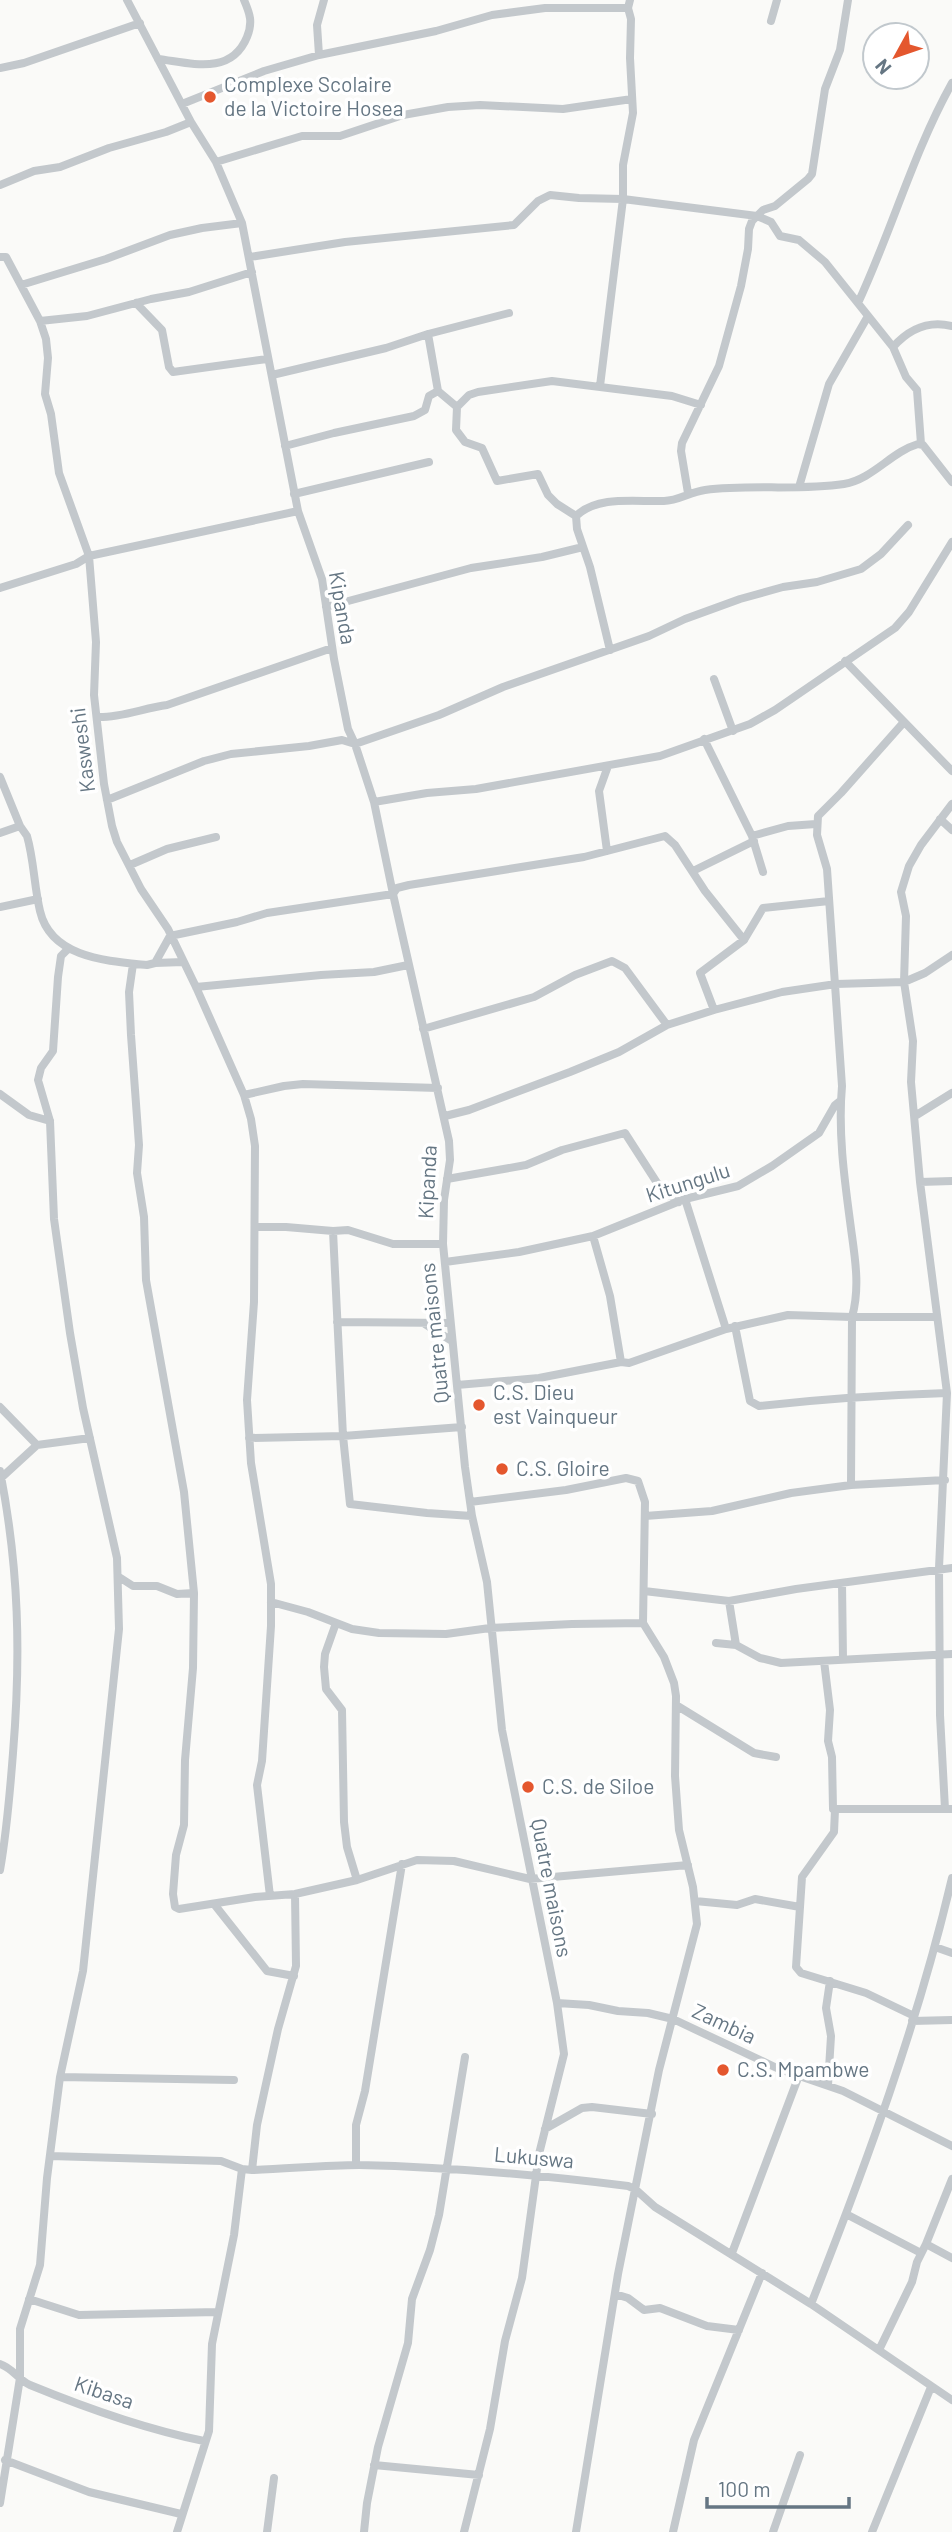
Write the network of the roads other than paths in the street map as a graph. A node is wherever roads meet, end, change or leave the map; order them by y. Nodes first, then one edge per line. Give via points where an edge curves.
1 (127, 0) edge
2 (244, 0) edge
3 (324, 0) edge
4 (778, 0) edge
5 (848, 0) edge
6 (629, 4) edge
7 (771, 21) dead end
8 (140, 23) junction
9 (319, 55) junction
10 (158, 59) junction
11 (0, 68) edge
12 (952, 83) edge
13 (632, 99) junction
14 (182, 104) junction
15 (191, 122) junction
16 (216, 162) junction
17 (0, 185) edge
18 (623, 199) junction
19 (757, 216) junction
20 (242, 223) junction
21 (0, 257) edge
22 (250, 257) junction
23 (252, 272) junction
24 (21, 285) junction
25 (136, 303) junction
26 (858, 303) junction
27 (509, 313) dead end
28 (868, 316) junction
29 (40, 321) junction
30 (952, 326) edge
31 (428, 334) junction
32 (893, 347) junction
33 (267, 359) junction
34 (271, 375) junction
35 (600, 386) junction
36 (438, 391) junction
37 (701, 405) junction
38 (457, 407) junction
39 (921, 444) junction
40 (285, 446) junction
41 (429, 462) dead end
42 (952, 482) edge
43 (799, 488) junction
44 (688, 493) junction
45 (294, 494) junction
46 (298, 511) junction
47 (576, 516) junction
48 (908, 525) dead end
49 (952, 542) edge
50 (583, 547) junction
51 (89, 556) junction
52 (0, 588) edge
53 (326, 607) junction
54 (332, 648) junction
55 (610, 650) junction
56 (845, 661) junction
57 (714, 680) dead end
58 (97, 717) junction
59 (904, 722) junction
60 (733, 731) junction
61 (705, 739) junction
62 (355, 744) junction
63 (608, 766) junction
64 (952, 771) edge
65 (0, 777) edge
66 (107, 800) junction
67 (374, 802) junction
68 (952, 804) edge
69 (940, 819) junction
70 (817, 824) junction
71 (20, 826) junction
72 (952, 830) edge
73 (0, 833) edge
74 (216, 837) dead end
75 (753, 839) junction
76 (607, 851) junction
77 (130, 865) junction
78 (694, 871) junction
79 (762, 872) dead end
80 (393, 894) junction
81 (38, 899) junction
82 (829, 901) junction
83 (0, 907) edge
84 (170, 936) junction
85 (744, 940) junction
86 (68, 948) junction
87 (952, 955) edge
88 (155, 962) junction
89 (183, 962) junction
90 (133, 964) junction
91 (408, 965) junction
92 (904, 982) junction
93 (836, 984) junction
94 (196, 987) junction
95 (714, 1010) junction
96 (667, 1025) junction
97 (423, 1029) junction
98 (438, 1087) junction
99 (952, 1093) edge
100 (0, 1094) edge
101 (244, 1095) junction
102 (840, 1101) junction
103 (445, 1116) junction
104 (915, 1116) junction
105 (50, 1121) junction
106 (823, 1129) junction
107 (841, 1129) junction
108 (447, 1180) junction
109 (952, 1181) edge
110 (920, 1182) junction
111 (682, 1201) junction
112 (255, 1227) junction
113 (333, 1231) junction
114 (593, 1236) junction
115 (443, 1244) junction
116 (446, 1262) junction
117 (852, 1317) junction
118 (936, 1317) junction
119 (337, 1322) junction
120 (423, 1322) junction
121 (450, 1323) junction
122 (730, 1328) junction
123 (452, 1341) junction
124 (621, 1362) junction
125 (457, 1385) junction
126 (947, 1393) junction
127 (850, 1397) junction
128 (0, 1407) edge
129 (462, 1427) junction
130 (343, 1436) junction
131 (90, 1438) junction
132 (249, 1438) junction
133 (37, 1445) junction
134 (1, 1475) edge
135 (945, 1479) junction
136 (852, 1485) junction
137 (470, 1502) junction
138 (948, 1506) edge
139 (472, 1516) junction
140 (645, 1516) junction
141 (952, 1568) edge
142 (939, 1569) junction
143 (119, 1577) junction
144 (842, 1583) junction
145 (644, 1591) junction
146 (194, 1593) junction
147 (729, 1601) junction
148 (271, 1602) junction
149 (336, 1623) junction
150 (643, 1623) junction
151 (490, 1629) junction
152 (716, 1643) dead end
153 (736, 1645) junction
154 (940, 1654) junction
155 (952, 1654) edge
156 (843, 1659) junction
157 (824, 1661) junction
158 (676, 1705) junction
159 (776, 1757) dead end
160 (948, 1809) edge
161 (835, 1810) junction
162 (402, 1864) junction
163 (688, 1865) junction
164 (0, 1870) edge
165 (952, 1878) edge
166 (530, 1879) junction
167 (357, 1880) junction
168 (296, 1894) junction
169 (270, 1896) junction
170 (695, 1901) junction
171 (214, 1904) junction
172 (800, 1907) junction
173 (935, 1947) junction
174 (952, 1953) edge
175 (294, 1976) junction
176 (830, 1982) junction
177 (556, 2003) junction
178 (913, 2018) junction
179 (673, 2019) junction
180 (952, 2020) edge
181 (465, 2057) dead end
182 (60, 2077) junction
183 (798, 2078) junction
184 (234, 2080) dead end
185 (828, 2085) junction
186 (883, 2110) junction
187 (652, 2114) junction
188 (545, 2129) junction
189 (952, 2146) edge
190 (50, 2157) junction
191 (356, 2165) junction
192 (445, 2168) junction
193 (242, 2169) junction
194 (252, 2170) junction
195 (537, 2175) junction
196 (952, 2179) edge
197 (635, 2189) junction
198 (846, 2214) junction
199 (926, 2244) junction
200 (733, 2253) junction
201 (921, 2253) junction
202 (952, 2258) edge
203 (762, 2273) junction
204 (615, 2294) junction
205 (29, 2299) junction
206 (811, 2304) junction
207 (218, 2312) junction
208 (739, 2330) junction
209 (878, 2350) junction
210 (0, 2364) edge
211 (20, 2378) junction
212 (931, 2387) junction
213 (952, 2400) edge
214 (204, 2441) junction
215 (800, 2455) dead end
216 (5, 2460) junction
217 (374, 2465) junction
218 (480, 2475) junction
219 (274, 2478) dead end
220 (0, 2503) edge
221 (181, 2514) junction
222 (177, 2532) edge
223 (267, 2532) edge
224 (364, 2532) edge
225 (464, 2532) edge
226 (576, 2532) edge
227 (673, 2532) edge
228 (773, 2532) edge
229 (872, 2532) edge

1 - 8 street, Kipanda
2 - 10 street via 251,26 234,57 209,64
3 - 9 street via 317,25
4 - 7 street
5 - 19 street via 839,50 825,89 812,174
6 - 9 street via 492,15 436,32
6 - 13 street
8 - 10 street, Kipanda
8 - 11 street
9 - 14 street
10 - 14 street, Kipanda
12 - 26 street via 927,130
13 - 16 street via 563,109 448,107 403,115 340,136 302,135
13 - 18 street
14 - 15 street, Kipanda
15 - 16 street, Kipanda
15 - 17 street
16 - 20 street, Kipanda
18 - 19 street
18 - 22 street via 550,195 514,225 359,240
18 - 35 street
19 - 26 street via 771,222 780,236 799,240 825,262
19 - 37 street via 749,229 741,286 719,366
20 - 22 street, Kipanda
20 - 24 street via 170,235
21 - 24 street, Kasweshi via 6,257
22 - 23 street, Kipanda
23 - 25 street
23 - 33 street, Kipanda
24 - 29 street, Kasweshi
25 - 29 street via 87,316
25 - 33 street via 162,330 173,372
26 - 28 street
27 - 31 street
28 - 32 street
28 - 43 street via 829,384
29 - 51 street, Kasweshi via 47,348 46,394 59,473
30 - 32 street via 925,325 906,333
31 - 34 street
31 - 36 street
32 - 39 street via 917,390
33 - 34 street, Kipanda
34 - 40 street, Kipanda
35 - 37 street
35 - 38 street via 552,381 497,387 469,395
36 - 38 street
36 - 40 street via 429,396 425,410 414,416
37 - 44 street via 682,443
38 - 47 street via 456,430 465,442 482,449 497,481 538,474 548,495
39 - 42 street
39 - 43 street via 851,482
40 - 45 street, Kipanda
41 - 45 street
43 - 44 street
44 - 47 street via 665,501 608,503 583,509
45 - 46 street, Kipanda
46 - 51 street
46 - 53 street, Kipanda via 322,579
47 - 50 street
48 - 55 street via 861,569 740,598
49 - 56 street via 902,621
50 - 53 street via 471,568
50 - 55 street
51 - 52 street
51 - 58 street, Kasweshi
53 - 54 street, Kipanda
54 - 58 street via 167,705
54 - 62 street, Kipanda
55 - 62 street
56 - 59 street
56 - 60 street via 775,710
57 - 60 street
58 - 66 street, Kasweshi
59 - 64 street
59 - 70 street via 822,811
60 - 61 street
61 - 63 street via 660,756
61 - 75 street
62 - 66 street via 342,740 231,754
62 - 67 street, Kipanda
63 - 67 street
63 - 76 street via 599,791
65 - 71 street
66 - 77 street, Kasweshi via 117,842
67 - 80 street, Kipanda
68 - 69 street
69 - 72 street
69 - 92 street via 909,866 902,886
70 - 75 street via 788,826
70 - 82 street, Kitungulu
71 - 73 street
71 - 81 street via 29,845
74 - 77 street via 167,849
75 - 78 street
75 - 79 street
76 - 78 street via 665,836
76 - 80 street via 402,886
77 - 84 street, Kasweshi
78 - 85 street
80 - 84 street via 267,913
80 - 91 street, Kipanda
81 - 83 street
81 - 86 street via 48,932
82 - 85 street via 763,908
82 - 93 street, Kitungulu
84 - 88 street
84 - 89 street, Kasweshi
85 - 95 street via 700,973
86 - 90 street
86 - 105 street via 61,956 53,1051 38,1076
87 - 92 street
88 - 89 street
88 - 90 street
89 - 94 street, Kasweshi
90 - 146 street via 129,992 146,1280 184,1492
91 - 94 street
91 - 97 street, Kipanda
92 - 93 street
92 - 104 street via 913,1041
93 - 95 street
93 - 102 street, Kitungulu
94 - 101 street, Kasweshi
95 - 96 street
96 - 97 street via 625,968 611,961 534,997
96 - 103 street via 607,1058
97 - 98 street, Kipanda
98 - 101 street via 303,1084
98 - 103 street, Kipanda
99 - 104 street
100 - 105 street via 29,1115
101 - 112 street, Kasweshi via 255,1146
102 - 106 street, Kitungulu
102 - 107 street
103 - 108 street, Kipanda via 450,1160
104 - 110 street
105 - 131 street via 56,1246
106 - 107 street
106 - 111 street, Kitungulu via 738,1186
107 - 117 street via 857,1278
108 - 111 street via 526,1165 625,1133 661,1189
108 - 115 street, Kipanda
109 - 110 street
110 - 118 street
111 - 114 street, Kitungulu
111 - 122 street
112 - 113 street
112 - 132 street, Kasweshi
113 - 115 street via 348,1230 393,1244
113 - 119 street
114 - 116 street, Kitungulu
114 - 124 street via 610,1296
115 - 116 street, Quatre maisons
116 - 121 street, Quatre maisons
117 - 118 street
117 - 122 street via 800,1314
117 - 127 street
118 - 126 street
119 - 120 street
119 - 130 street
120 - 121 street
120 - 123 street
121 - 123 street, Quatre maisons
122 - 124 street via 636,1361
122 - 127 street via 753,1404
123 - 125 street, Quatre maisons
124 - 125 street via 539,1378
125 - 129 street, Quatre maisons
126 - 127 street
126 - 135 street
127 - 136 street
128 - 133 street
129 - 130 street
129 - 137 street, Quatre maisons
130 - 132 street
130 - 139 street via 350,1504
131 - 133 street
131 - 143 street
132 - 148 street, Kasweshi
133 - 134 street
134 - 164 street via 16,1576 18,1663 11,1797
135 - 136 street
135 - 138 street
136 - 140 street via 712,1511
137 - 139 street, Quatre maisons
137 - 140 street via 629,1478 640,1483
138 - 142 street
139 - 151 street, Quatre maisons via 485,1569
140 - 145 street
141 - 142 street
142 - 144 street
142 - 154 street
143 - 146 street via 133,1586
143 - 182 street via 118,1646 85,1951
144 - 147 street
144 - 156 street
145 - 147 street
145 - 150 street
146 - 171 street via 184,1825 176,1855 173,1903 179,1909
147 - 153 street
148 - 149 street
148 - 169 street, Kasweshi via 257,1785
149 - 151 street via 379,1633
149 - 167 street via 324,1667 326,1689 342,1710 344,1822
150 - 151 street
150 - 158 street via 669,1668
151 - 166 street, Quatre maisons via 502,1730
152 - 153 street
153 - 157 street via 774,1662
154 - 155 street
154 - 156 street
154 - 160 street
156 - 157 street
157 - 161 street
158 - 159 street via 754,1754
158 - 163 street via 679,1830
160 - 161 street
161 - 172 street via 834,1832 802,1877
162 - 166 street via 453,1861
162 - 167 street
162 - 191 street via 356,2125
163 - 166 street
163 - 170 street
165 - 173 street
166 - 177 street, Quatre maisons
167 - 168 street
168 - 169 street
168 - 175 street
169 - 171 street
170 - 172 street via 737,1905 755,1899
170 - 179 street via 696,1931
171 - 175 street via 267,1972
172 - 176 street via 796,1967
173 - 174 street
173 - 178 street
175 - 194 street via 257,2125
176 - 178 street via 866,1993
176 - 185 street
177 - 179 street, Zambia via 648,2012
177 - 188 street, Quatre maisons via 564,2054
178 - 180 street
178 - 186 street
179 - 183 street, Zambia
179 - 187 street
181 - 192 street
182 - 184 street
182 - 190 street
183 - 185 street, Zambia
183 - 200 street
185 - 186 street, Zambia
186 - 189 street, Zambia
186 - 198 street
187 - 188 street via 582,2108
187 - 197 street
188 - 195 street, Quatre maisons
190 - 193 street, Lukuswa via 221,2161
190 - 205 street via 40,2265
191 - 192 street, Lukuswa
191 - 194 street, Lukuswa
192 - 195 street, Lukuswa
192 - 217 street via 439,2215 412,2299 406,2355
193 - 194 street, Lukuswa
193 - 207 street
195 - 197 street, Lukuswa
195 - 218 street, Quatre maisons via 522,2278
196 - 199 street
197 - 200 street via 649,2203
197 - 204 street
198 - 201 street
198 - 206 street
199 - 201 street
199 - 202 street
200 - 203 street
201 - 209 street via 912,2282
203 - 206 street
203 - 208 street
204 - 208 street via 644,2311 660,2308 707,2326
204 - 226 street
205 - 207 street via 79,2315
205 - 211 street via 20,2329
206 - 209 street
207 - 214 street via 212,2344 209,2431
208 - 227 street via 694,2440
209 - 212 street
210 - 211 street, Kibasa
211 - 214 street, Kibasa via 99,2412
211 - 216 street
212 - 213 street
212 - 229 street
214 - 221 street
215 - 228 street
216 - 220 street
216 - 221 street via 89,2492
217 - 218 street
217 - 224 street
218 - 225 street, Quatre maisons
219 - 223 street
221 - 222 street

